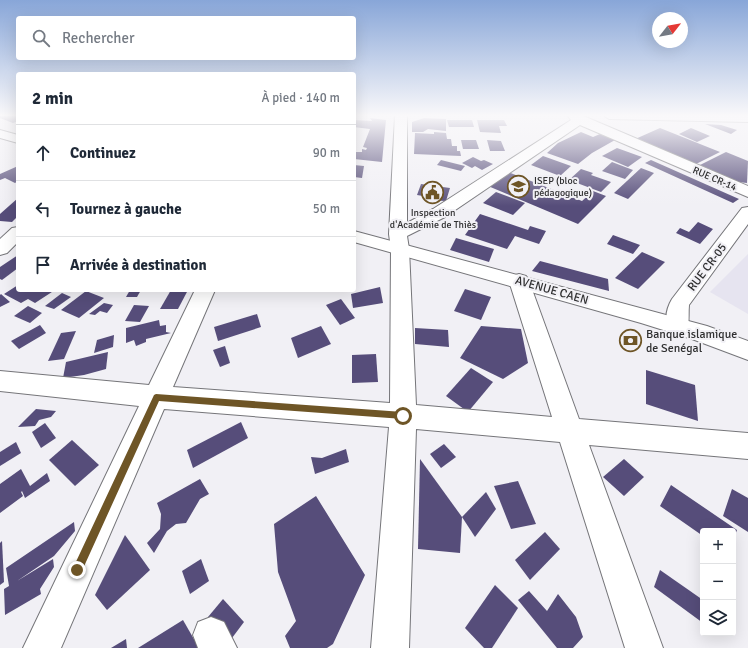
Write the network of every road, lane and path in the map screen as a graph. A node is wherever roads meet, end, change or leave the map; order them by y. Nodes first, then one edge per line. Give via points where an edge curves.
1 (401, 145) edge
2 (536, 145) edge
3 (639, 145) edge
4 (748, 192) edge
5 (748, 212) edge
6 (16, 234) edge
7 (356, 236) edge
8 (399, 241) junction
9 (0, 249) edge
10 (519, 281) junction
11 (204, 292) edge
12 (678, 326) junction
13 (748, 351) edge
14 (0, 381) edge
15 (156, 397) junction
16 (403, 416) junction
17 (570, 431) junction
18 (748, 446) edge
19 (42, 648) edge
20 (390, 648) edge
21 (644, 648) edge

1 - 8 main road
2 - 8 main road
3 - 4 main road, RUE CR-14
5 - 12 main road, RUE CR-05 via 679,304
6 - 9 main road
7 - 8 main road, AVENUE CAEN
8 - 10 main road, AVENUE CAEN
8 - 16 main road
10 - 12 main road, AVENUE CAEN
10 - 17 main road
11 - 15 main road
12 - 13 main road, AVENUE CAEN
14 - 15 main road
15 - 16 main road
15 - 19 main road
16 - 17 main road
16 - 20 main road
17 - 18 main road
17 - 21 main road

